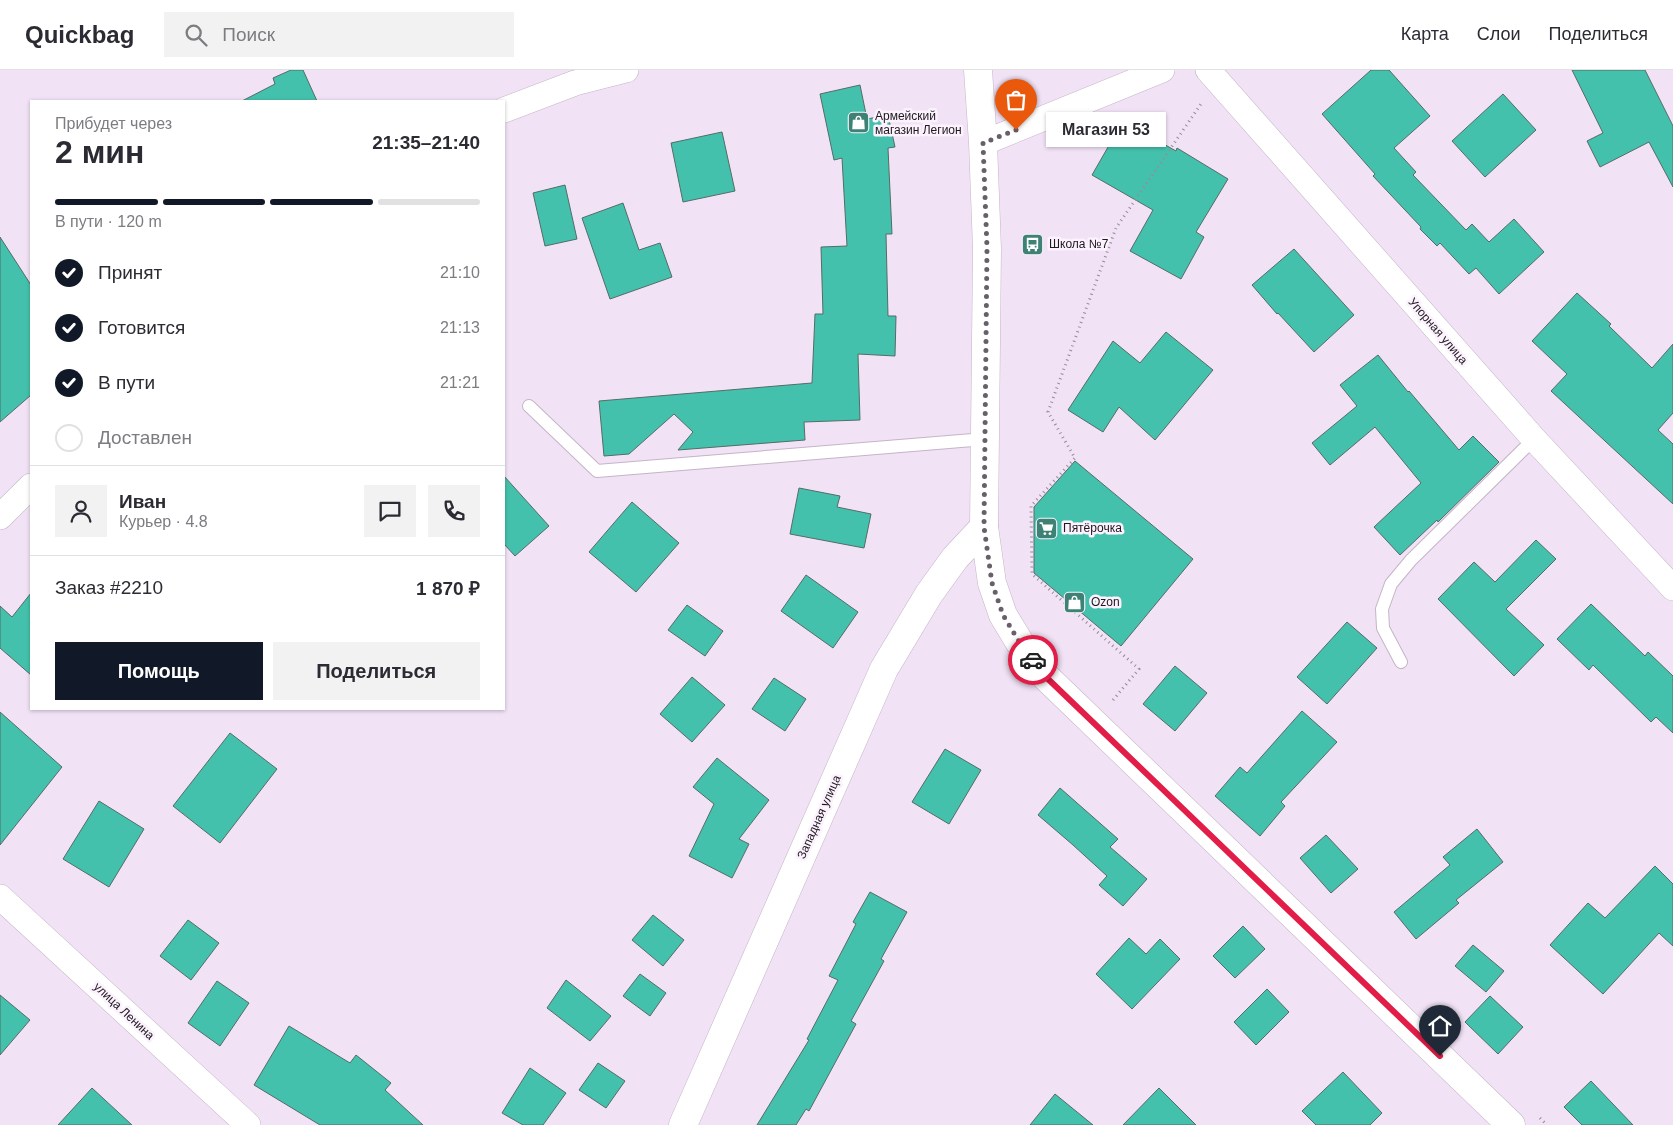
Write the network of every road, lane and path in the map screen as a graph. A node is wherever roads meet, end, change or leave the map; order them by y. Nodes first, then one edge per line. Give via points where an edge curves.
1 (626, 70) edge
2 (978, 70) edge
3 (1162, 70) edge
4 (1214, 76) edge
5 (1111, 80) edge
6 (505, 110) edge
7 (983, 143) junction
8 (529, 406) dead end
9 (985, 439) junction
10 (1534, 439) junction
11 (30, 487) edge
12 (0, 516) edge
13 (984, 527) junction
14 (1673, 588) edge
15 (1401, 662) dead end
16 (1118, 705) dead end
17 (0, 897) edge
18 (1522, 1118) edge
19 (248, 1125) edge
20 (684, 1125) edge
21 (1547, 1125) edge

1 - 6 street via 575,83
2 - 7 main road
3 - 5 street
4 - 10 street, Упорная улица
4 - 16 path via 1209,92 1116,228 1048,412 1075,458 1031,506 1032,574 1139,669 1112,700
5 - 7 street
7 - 9 main road via 987,248
8 - 9 lane via 597,471
9 - 13 main road
10 - 14 street, Упорная улица
10 - 15 lane via 1411,560 1391,584 1382,609 1383,628
11 - 12 street
13 - 18 main road via 992,583 1003,615 1047,678
13 - 20 main road, Западная улица via 955,558 929,594 884,669
17 - 19 street, улица Ленина
18 - 21 path

